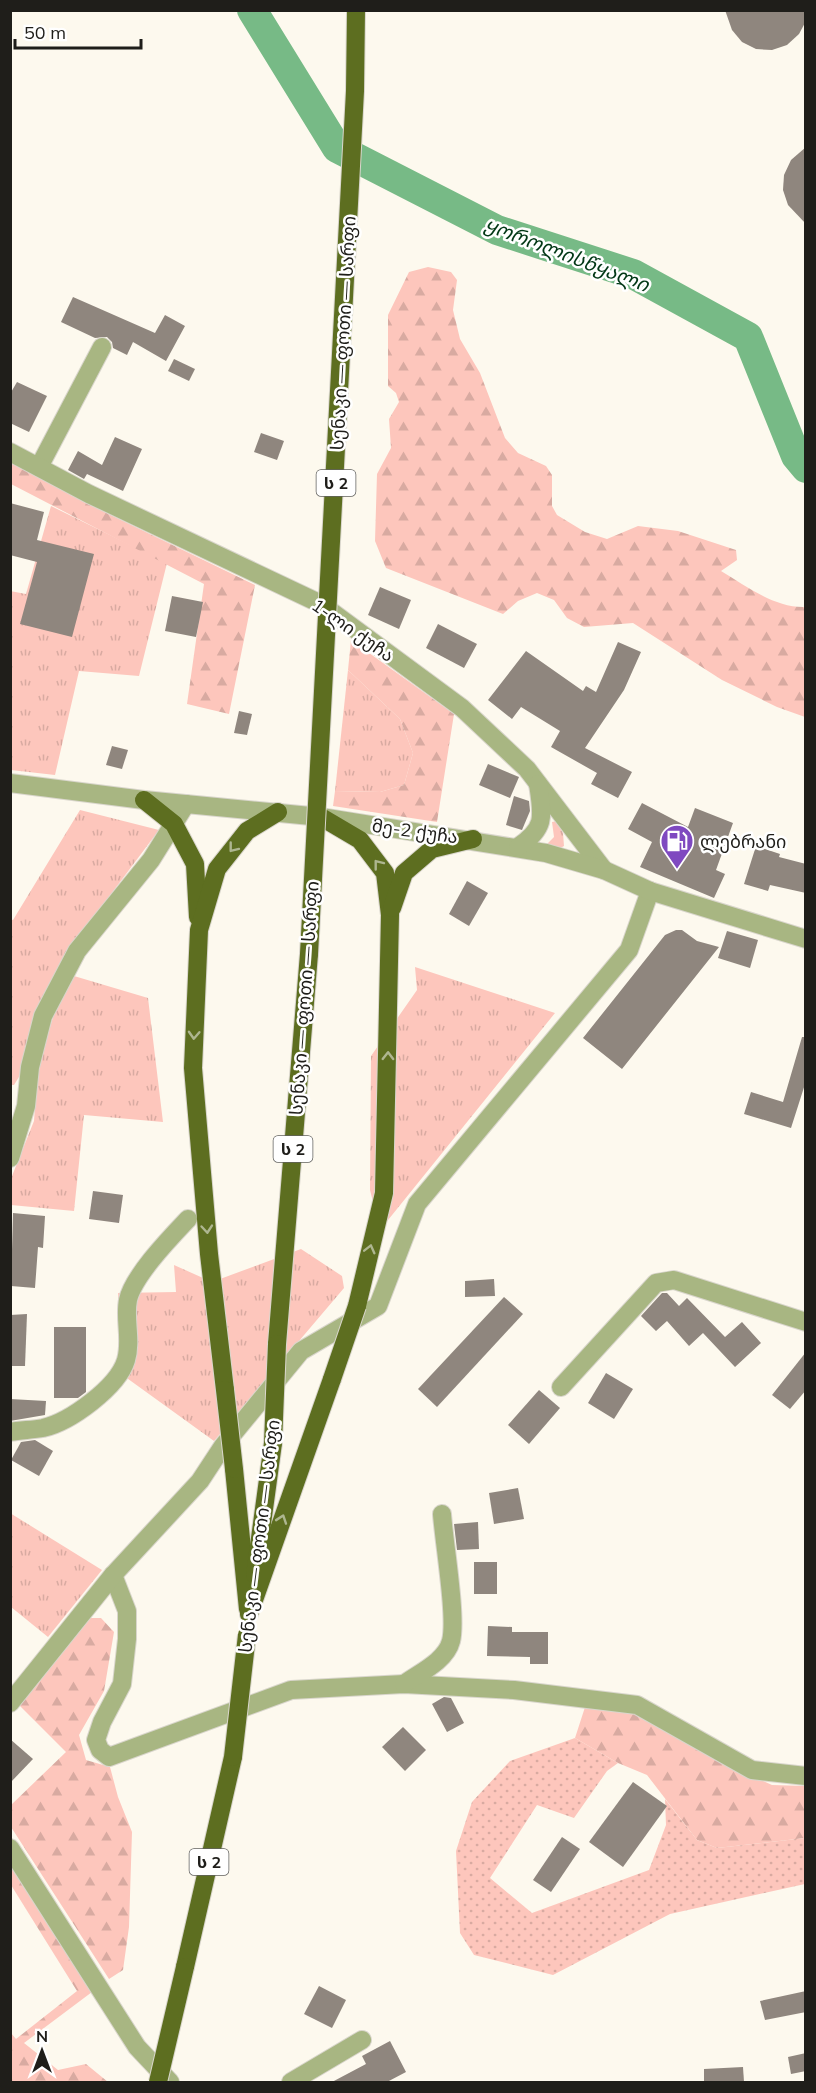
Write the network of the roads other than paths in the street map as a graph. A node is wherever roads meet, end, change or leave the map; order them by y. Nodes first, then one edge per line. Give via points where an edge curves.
1 (356, 10) edge
2 (102, 347) dead end
3 (10, 452) edge
4 (39, 467) junction
5 (538, 782) junction
6 (10, 783) edge
7 (144, 800) junction
8 (186, 804) junction
9 (278, 812) junction
10 (321, 817) junction
11 (174, 824) junction
12 (473, 839) junction
13 (518, 847) junction
14 (604, 870) junction
15 (650, 891) junction
16 (390, 915) junction
17 (199, 930) junction
18 (806, 939) edge
19 (19, 1092) edge
20 (10, 1158) edge
21 (188, 1219) dead end
22 (806, 1322) edge
23 (561, 1387) dead end
24 (10, 1432) edge
25 (442, 1514) dead end
26 (113, 1575) junction
27 (249, 1614) junction
28 (404, 1684) junction
29 (10, 1703) edge
30 (806, 1776) edge
31 (10, 1848) edge
32 (362, 2040) dead end
33 (158, 2082) edge
34 (170, 2082) edge
35 (291, 2082) edge

1 - 27 highway, სენაკი — ფოთი — სარფი / ს 2, bridge via 355,91 309,954 277,1344 273,1443
2 - 4 street
3 - 4 street, 1-ლი ქუჩა
4 - 5 street, 1-ლი ქუჩა via 321,604 462,708
5 - 13 street via 540,824 535,836
5 - 14 street, 1-ლი ქუჩა
6 - 7 street, მე-2 ქუჩა
7 - 8 street, მე-2 ქუჩა
7 - 11 highway
8 - 9 street, მე-2 ქუჩა
8 - 11 street
9 - 10 street, მე-2 ქუჩა
9 -> 17 highway via 247,831 217,869
10 - 12 street, მე-2 ქუჩა
16 -> 10 highway via 385,873 360,840
11 - 17 highway via 195,864
11 - 19 street via 151,860 77,951 43,1016
12 - 13 street, მე-2 ქუჩა
12 - 16 highway via 432,849 404,873
13 - 14 street, მე-2 ქუჩა
14 - 15 street, მე-2 ქუჩა
15 - 18 street, მე-2 ქუჩა
15 - 26 street via 629,950 417,1204 378,1306 301,1351 223,1446 200,1481
27 -> 16 highway, bridge via 357,1306 384,1193
17 -> 27 highway, bridge via 193,1068 209,1254
19 - 20 street
21 - 24 street via 150,1260 128,1299 126,1360 114,1382 82,1408 44,1428
22 - 23 street via 674,1280 656,1283
25 - 28 street via 451,1641 440,1659
26 - 28 street via 126,1611 127,1639 122,1684 96,1740 109,1757 291,1690
26 - 29 street
27 - 33 highway, სენაკი — ფოთი — სარფი / ს 2, bridge via 234,1757
28 - 30 street via 514,1690 637,1705 752,1770
31 - 34 street via 137,2047
32 - 35 street

